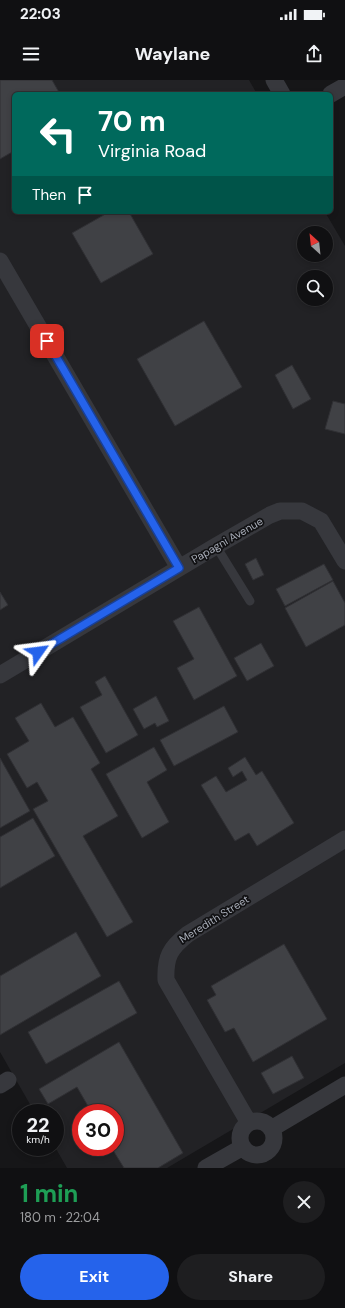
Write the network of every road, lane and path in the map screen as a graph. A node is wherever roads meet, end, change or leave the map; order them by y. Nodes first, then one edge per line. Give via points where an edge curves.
1 (274, 80) edge
2 (345, 86) edge
3 (281, 92) edge
4 (333, 93) edge
5 (0, 261) edge
6 (216, 546) junction
7 (345, 561) edge
8 (179, 568) junction
9 (250, 601) dead end
10 (0, 674) edge
11 (345, 839) edge
12 (345, 1085) edge
13 (249, 1123) junction
14 (271, 1129) junction
15 (243, 1147) junction
16 (206, 1168) edge

1 - 3 street
2 - 4 street
5 - 8 street
6 - 7 street, Papagni Avenue via 270,515 291,510 302,511 321,521
6 - 8 street, Papagni Avenue
6 - 9 lane
8 - 10 street, Papagni Avenue
11 - 13 street, Meredith Street via 188,934 175,944 165,966 166,980
12 - 14 street
13 - 14 street via 260,1121
13 - 15 street via 242,1131
14 - 15 street via 273,1142 267,1151 251,1154
15 - 16 street

